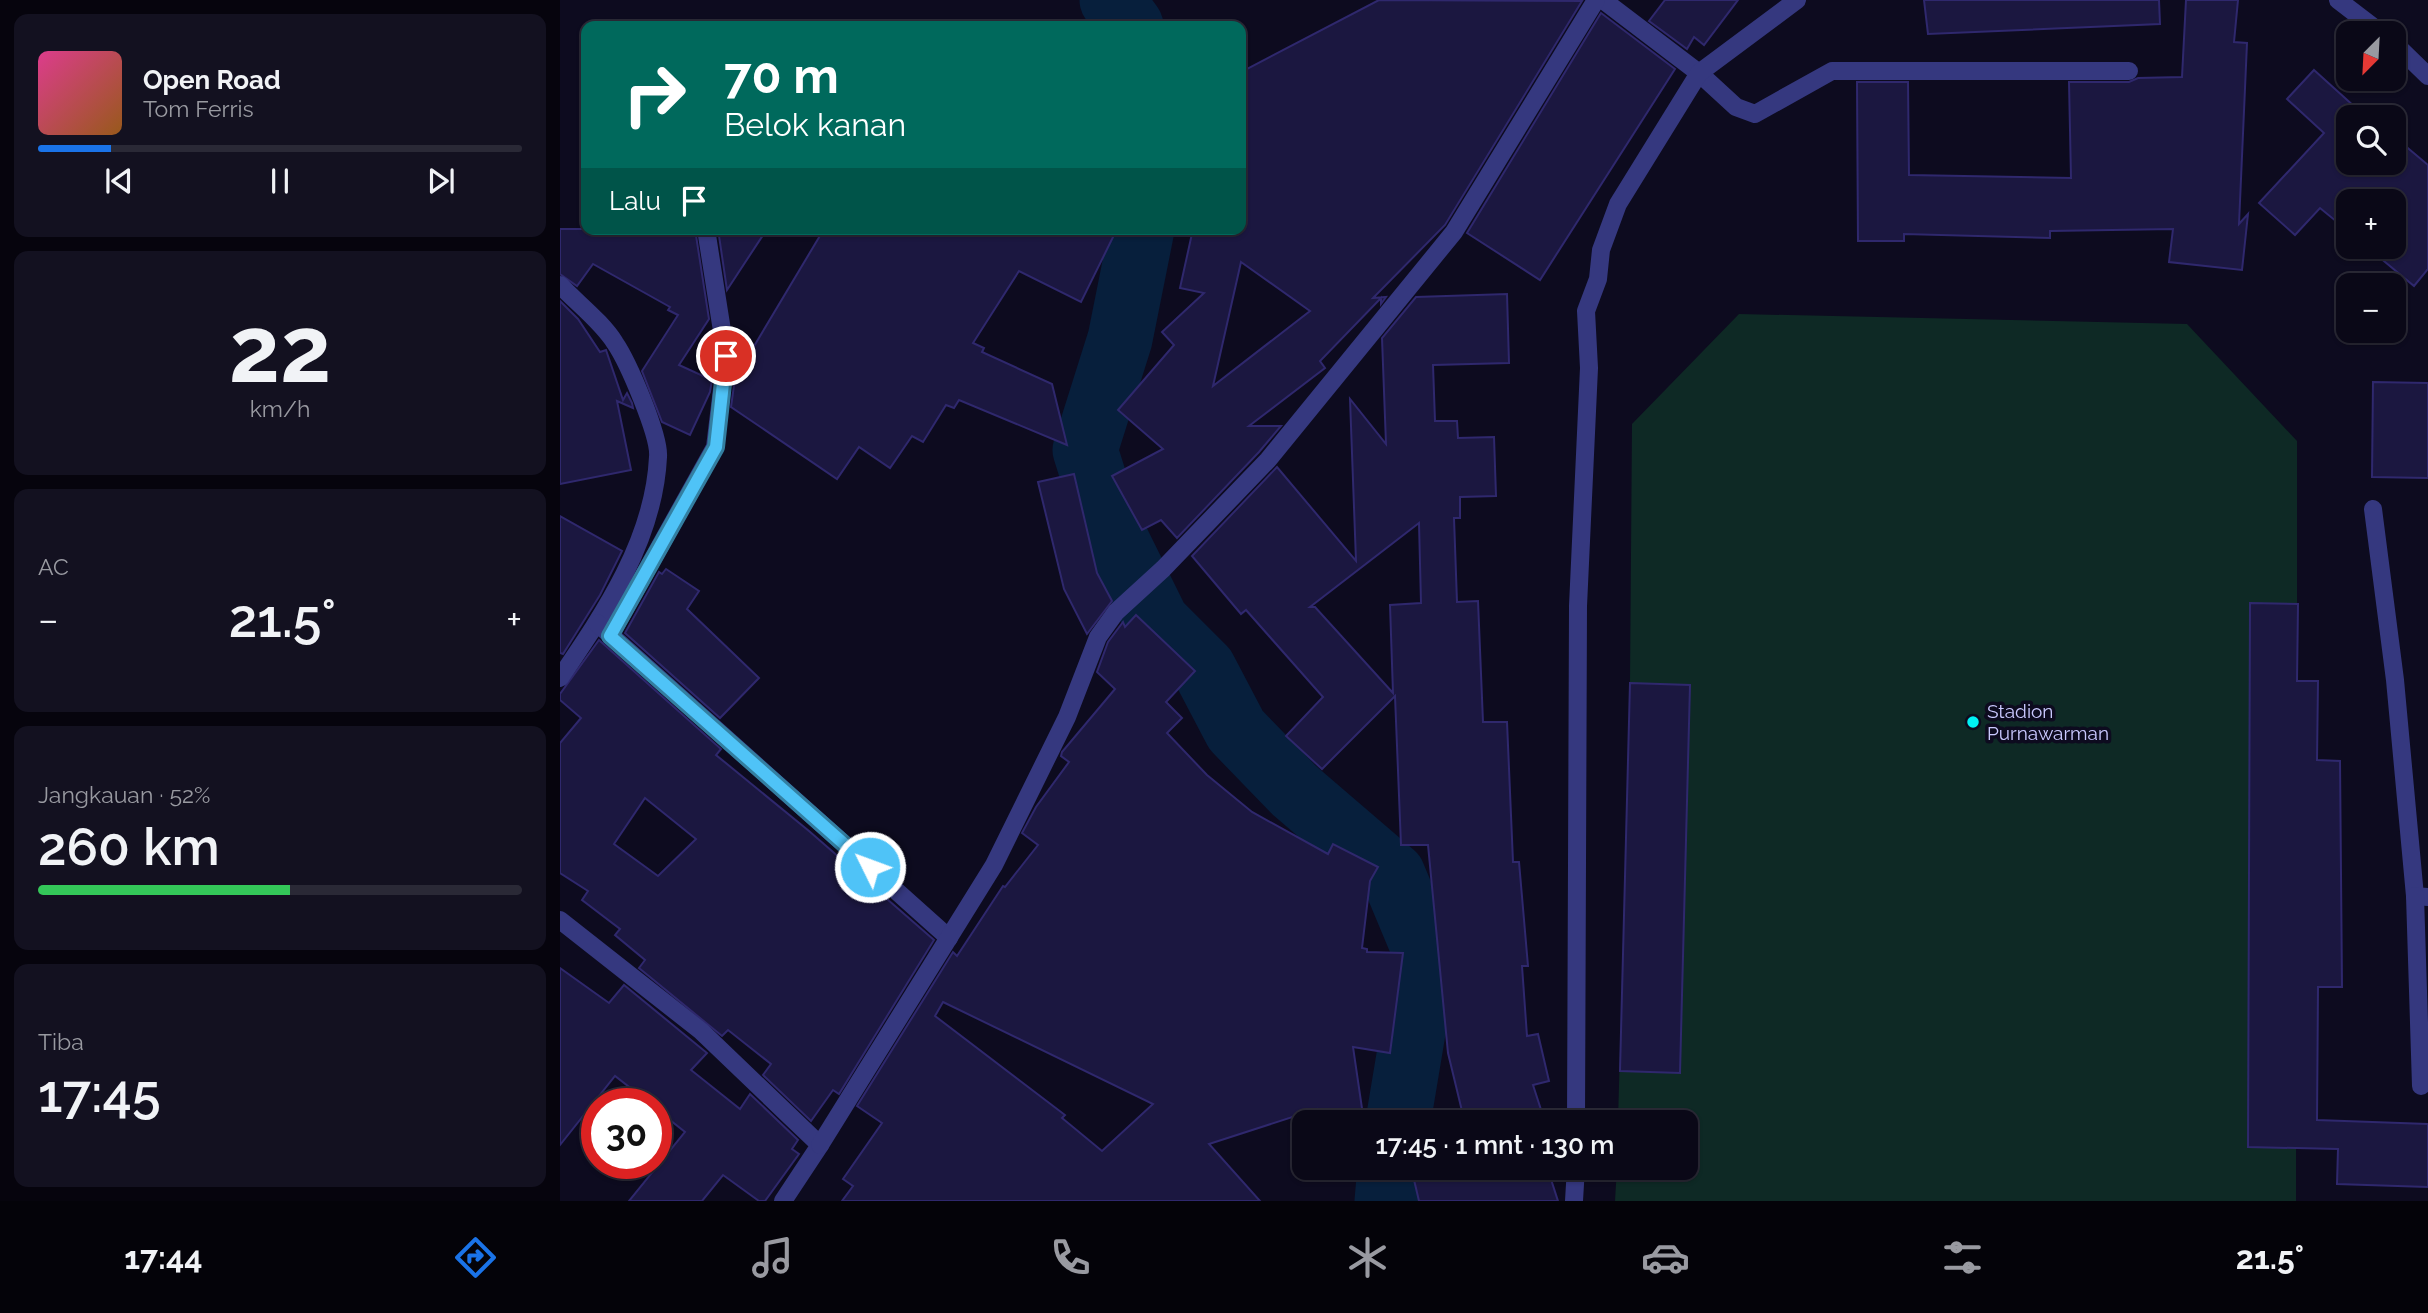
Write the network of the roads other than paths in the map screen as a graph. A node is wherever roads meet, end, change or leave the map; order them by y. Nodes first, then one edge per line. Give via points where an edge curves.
1 (1596, 0) edge
2 (1603, 0) edge
3 (1797, 0) edge
4 (2338, 0) edge
5 (2365, 21) edge
6 (2406, 55) edge
7 (2129, 71) dead end
8 (1699, 73) junction
9 (2428, 76) edge
10 (707, 235) edge
11 (560, 285) edge
12 (2373, 509) dead end
13 (604, 629) junction
14 (560, 678) edge
15 (2421, 896) edge
16 (560, 920) edge
17 (950, 938) junction
18 (2421, 1086) dead end
19 (1576, 1110) edge
20 (820, 1145) junction
21 (1575, 1180) edge
22 (783, 1201) edge
23 (1574, 1201) edge

1 - 17 street via 1454,232 1283,441 1163,569 1116,612 1098,637 1029,798
2 - 8 street
3 - 8 street
4 - 5 street
6 - 9 street
7 - 8 street via 1832,71 1755,114 1736,107
8 - 19 street via 1618,204 1586,312 1589,368 1578,606
10 - 13 street via 726,356 716,447
11 - 13 street via 615,343 643,404 659,454 649,519
12 - 15 street
13 - 14 street
13 - 17 street
15 - 18 street
16 - 20 street via 701,1031
17 - 20 street
20 - 22 street
21 - 23 street

